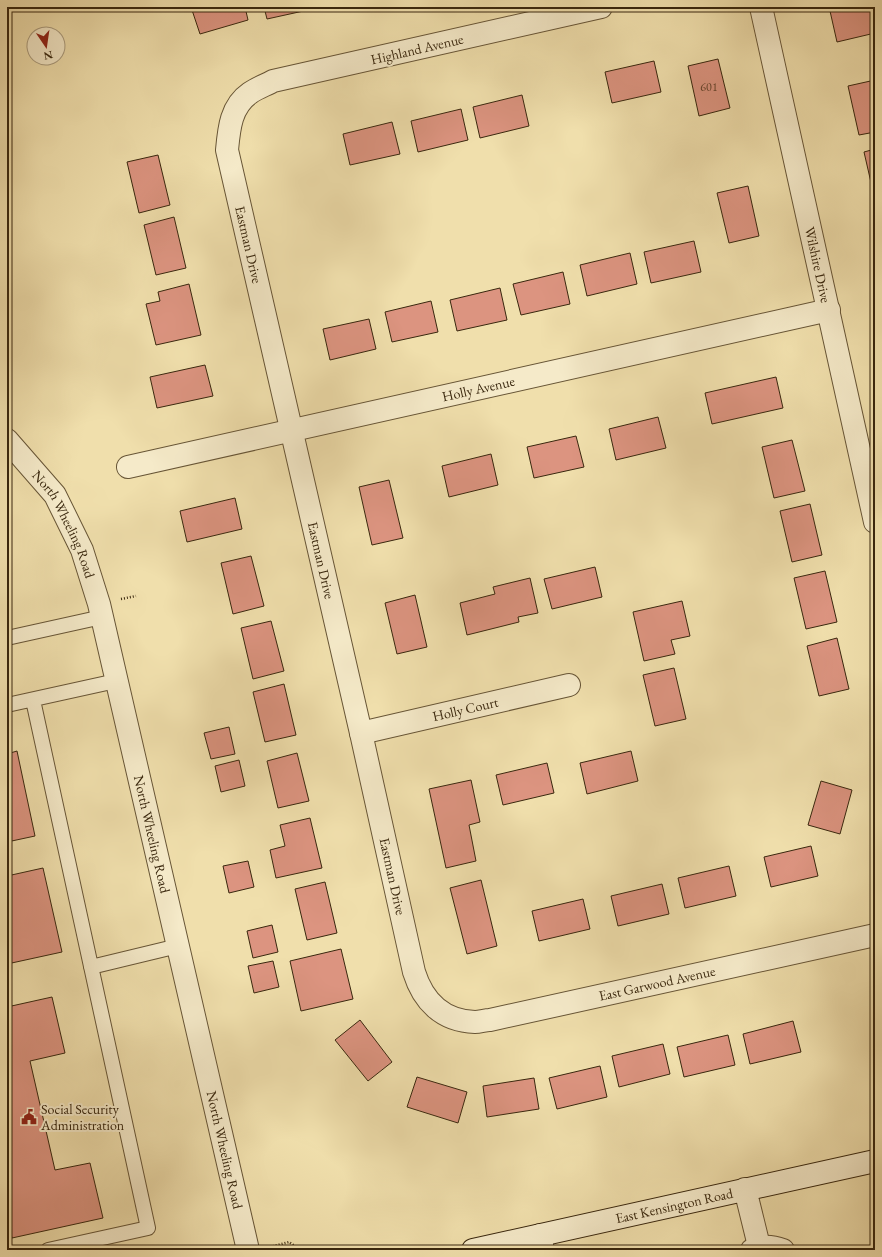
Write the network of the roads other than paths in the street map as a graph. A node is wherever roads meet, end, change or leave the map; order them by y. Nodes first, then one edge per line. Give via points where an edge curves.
1 (601, 7) edge
2 (761, 7) edge
3 (238, 104) joint
4 (829, 310) junction
5 (291, 431) junction
6 (7, 440) edge
7 (128, 468) dead end
8 (875, 522) edge
9 (102, 617) junction
10 (7, 638) edge
11 (116, 681) junction
12 (569, 685) dead end
13 (33, 700) junction
14 (7, 705) edge
15 (361, 733) junction
16 (875, 935) edge
17 (178, 946) junction
18 (91, 966) junction
19 (439, 1010) joint
20 (875, 1161) edge
21 (745, 1189) junction
22 (542, 1243) edge
23 (756, 1248) edge
24 (257, 1249) edge
25 (48, 1250) edge
26 (473, 1250) edge
27 (782, 1250) edge

1 - 3 street, Highland Avenue via 273,81 250,93
2 - 4 street, Wilshire Drive
3 - 5 street, Eastman Drive via 230,122 227,150
4 - 5 street, Holly Avenue
4 - 8 street, Wilshire Drive
5 - 7 street, Holly Avenue
5 - 15 street, Eastman Drive
6 - 9 street, North Wheeling Road via 55,495 82,550
9 - 10 lane
9 - 11 street, North Wheeling Road
11 - 13 lane
11 - 17 street, North Wheeling Road
12 - 15 street, Holly Court
13 - 14 lane
13 - 18 lane
15 - 19 street, Eastman Drive via 414,972 424,995
16 - 19 street, East Garwood Avenue via 490,1020 462,1020
17 - 18 lane
17 - 24 street, North Wheeling Road
18 - 25 lane via 148,1228
20 - 21 street, East Kensington Road
21 - 22 street, East Kensington Road
21 - 23 street
22 - 26 street, East Kensington Road
23 - 27 street

